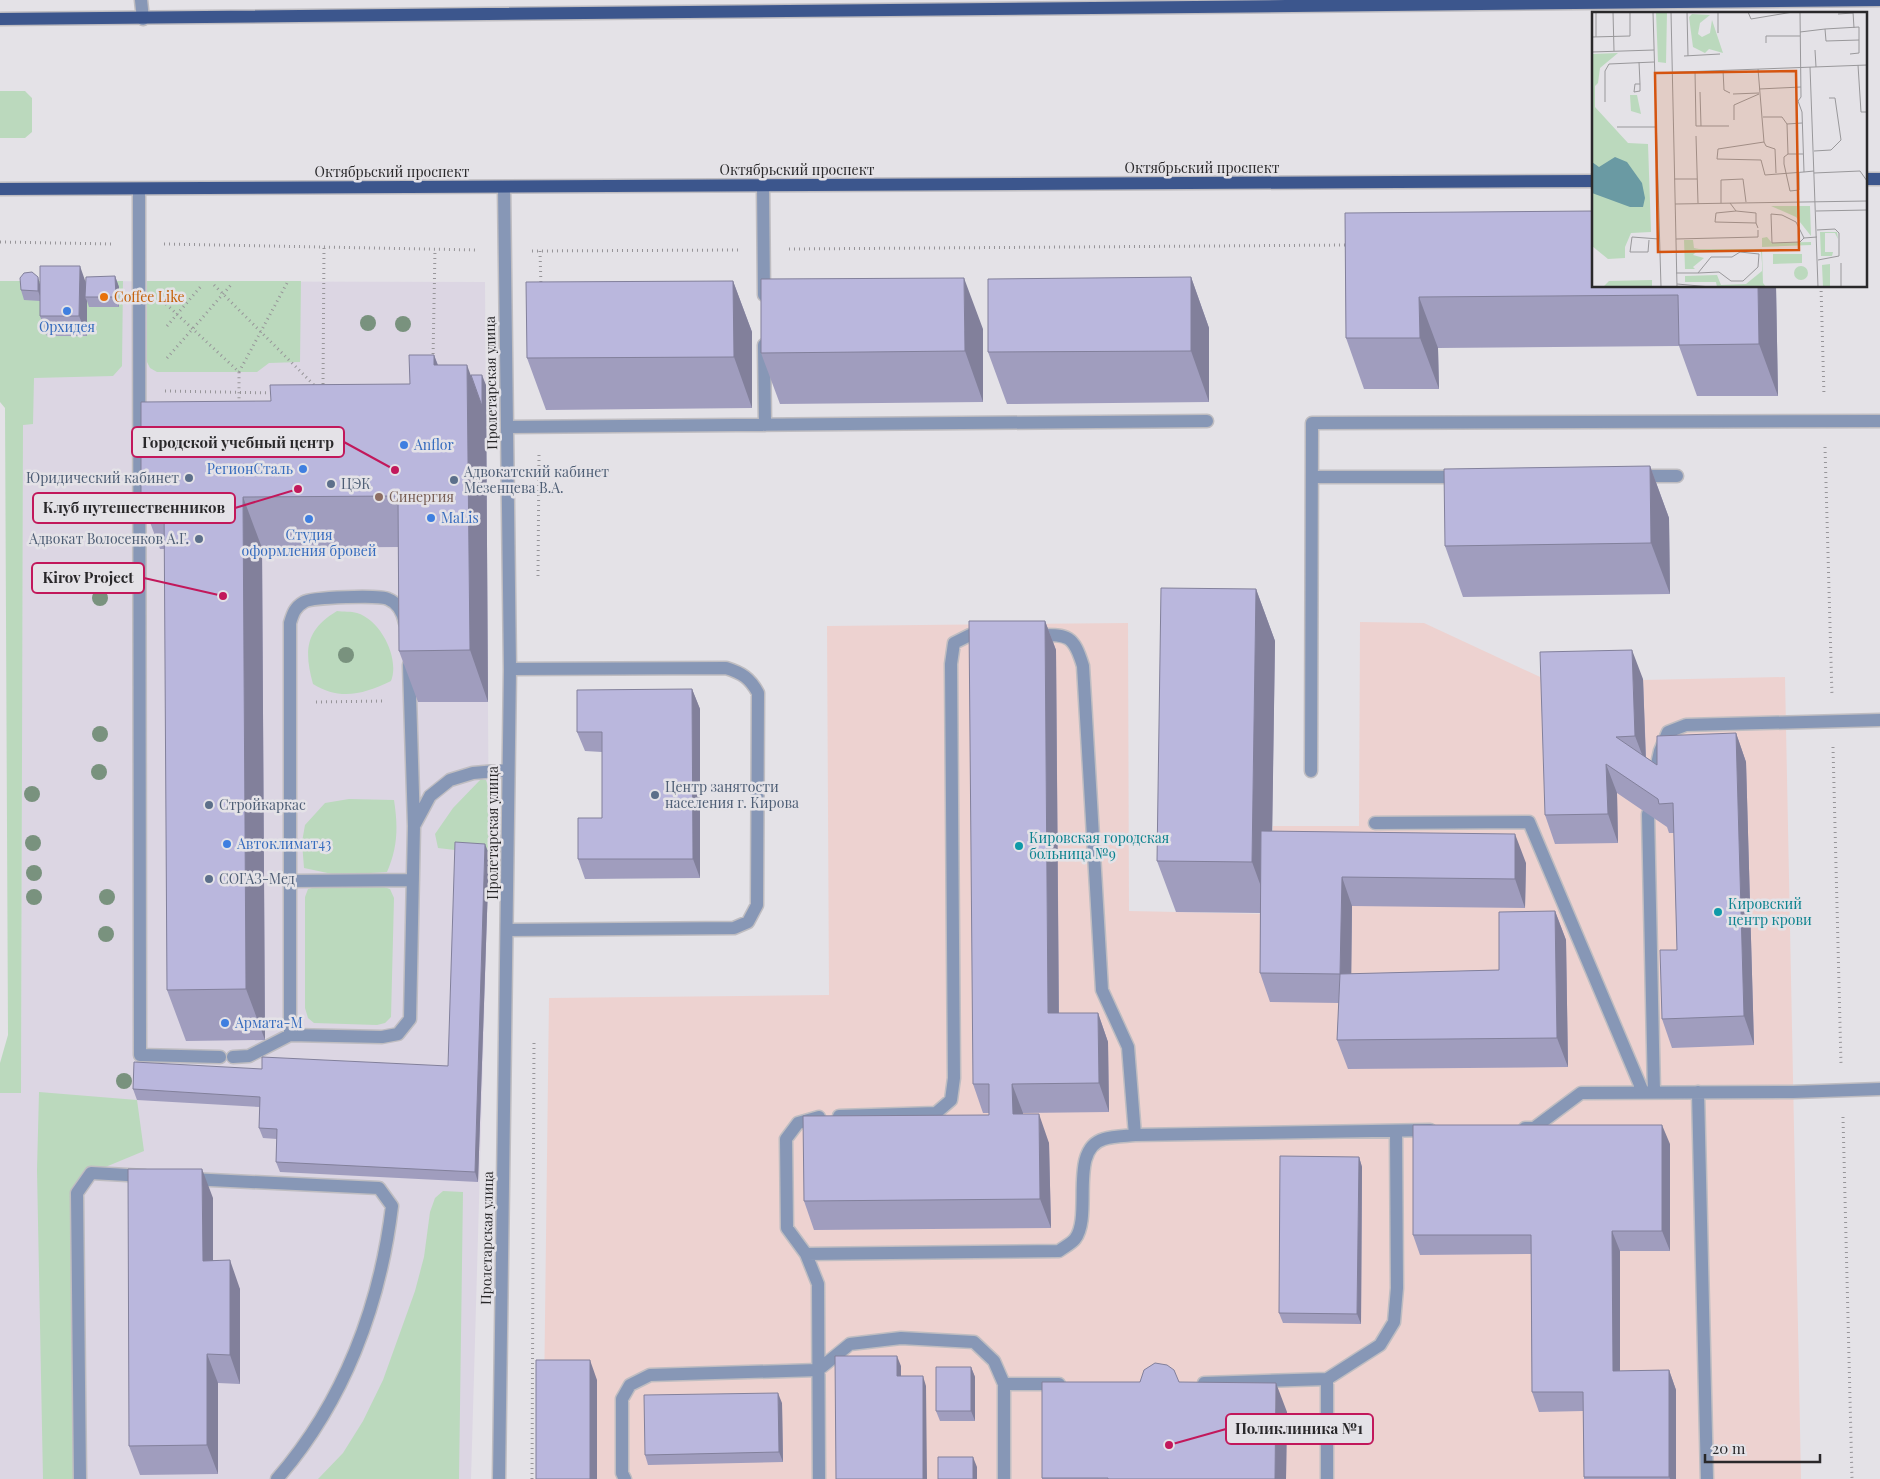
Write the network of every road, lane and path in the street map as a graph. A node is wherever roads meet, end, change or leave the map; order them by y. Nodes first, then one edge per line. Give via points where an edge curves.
1 (141, 0) edge
2 (1880, 0) edge
3 (1317, 3) edge
4 (1209, 4) edge
5 (143, 18) junction
6 (0, 19) edge
7 (1592, 181) edge
8 (763, 185) junction
9 (504, 187) junction
10 (0, 189) edge
11 (139, 189) junction
12 (0, 242) edge
13 (138, 244) junction
14 (1354, 245) edge
15 (324, 247) junction
16 (435, 250) junction
17 (505, 250) junction
18 (764, 250) junction
19 (287, 283) dead end
20 (202, 285) dead end
21 (214, 285) dead end
22 (231, 285) dead end
23 (1821, 288) edge
24 (223, 294) junction
25 (162, 300) dead end
26 (764, 308) edge
27 (176, 314) junction
28 (764, 327) edge
29 (192, 329) junction
30 (261, 332) junction
31 (139, 361) junction
32 (433, 366) edge
33 (239, 372) junction
34 (138, 391) junction
35 (239, 392) junction
36 (279, 393) edge
37 (239, 408) edge
38 (1207, 421) dead end
39 (1825, 421) junction
40 (1880, 421) edge
41 (765, 425) junction
42 (507, 427) junction
43 (1470, 476) edge
44 (1628, 476) edge
45 (1677, 476) dead end
46 (1312, 477) junction
47 (998, 635) edge
48 (1026, 635) edge
49 (408, 638) edge
50 (409, 656) edge
51 (510, 669) junction
52 (411, 701) junction
53 (290, 702) junction
54 (1880, 720) edge
55 (1832, 721) junction
56 (508, 770) junction
57 (1312, 770) dead end
58 (1653, 784) edge
59 (1648, 814) edge
60 (1375, 822) dead end
61 (414, 826) junction
62 (414, 880) junction
63 (290, 881) junction
64 (507, 930) junction
65 (290, 1035) junction
66 (1880, 1089) edge
67 (1842, 1090) junction
68 (1649, 1092) junction
69 (1698, 1092) junction
70 (1514, 1129) edge
71 (1445, 1130) edge
72 (1396, 1131) junction
73 (1135, 1135) junction
74 (161, 1177) edge
75 (180, 1178) edge
76 (806, 1254) junction
77 (818, 1370) junction
78 (1326, 1379) junction
79 (1189, 1383) edge
80 (1004, 1384) junction
81 (1072, 1384) edge
82 (80, 1479) edge
83 (277, 1479) edge
84 (499, 1479) edge
85 (625, 1479) edge
86 (818, 1479) edge
87 (1004, 1479) edge
88 (1327, 1479) edge
89 (1706, 1479) edge
90 (1852, 1479) edge

1 - 5 street
2 - 3 main road
3 - 4 main road
4 - 5 main road
5 - 6 main road
7 - 8 main road, Октябрьский проспект
8 - 9 main road, Октябрьский проспект
8 - 18 street
9 - 11 main road, Октябрьский проспект
9 - 17 street, Пролетарская улица
10 - 11 main road, Октябрьский проспект
11 - 13 street
12 - 13 path
13 - 15 path
13 - 31 street
14 - 18 path
15 - 16 path
15 - 30 path via 323,393
16 - 17 path
16 - 32 path
17 - 18 path
17 - 42 street, Пролетарская улица
18 - 26 street
19 - 30 path
20 - 27 path
21 - 24 path
22 - 24 path
23 - 39 path
24 - 29 path
24 - 30 path
25 - 27 path
27 - 29 path
27 - 31 path
28 - 41 street
29 - 33 path
29 - 34 path
30 - 33 path
31 - 34 street
33 - 35 path
34 - 35 path
34 - 65 street via 140,1055 249,1056
35 - 36 path
35 - 37 path
38 - 41 street
39 - 40 street
39 - 46 street via 1312,423
39 - 55 path
41 - 42 street
42 - 51 street, Пролетарская улица
43 - 46 street
44 - 45 street
46 - 57 street
47 - 76 street via 970,634 954,643 951,664 954,1078 951,1100 936,1113 815,1117 798,1123 786,1139 787,1228
48 - 73 street via 1063,635 1077,646 1083,666 1102,990 1128,1047
49 - 53 street via 403,615 387,598 305,600 294,609 290,623
50 - 52 street
51 - 56 street, Пролетарская улица
51 - 64 street via 726,668 751,680 758,694 757,905 748,922 734,928
52 - 53 path
52 - 61 street
53 - 63 street
54 - 55 street
55 - 58 street via 1686,725 1668,732
55 - 67 path
56 - 61 street via 473,773 450,780 430,796
56 - 64 street, Пролетарская улица
59 - 68 street
60 - 68 street via 1529,822
61 - 62 street
62 - 63 street
62 - 65 street via 410,1018 398,1034 382,1037
63 - 65 street
64 - 84 street, Пролетарская улица
66 - 67 street
67 - 69 street
67 - 90 path
68 - 69 street
68 - 70 street via 1581,1093 1534,1128
69 - 89 street
71 - 72 street
72 - 73 street
72 - 78 street via 1397,1288 1394,1322 1380,1345
73 - 76 street via 1102,1139 1090,1150 1083,1168 1082,1218 1078,1232 1075,1239 1059,1251
74 - 82 street via 91,1174 78,1193
75 - 83 street via 379,1188 392,1206 387,1248 373,1303 344,1380 321,1422
76 - 77 street via 818,1284
77 - 80 street via 850,1344 901,1338 974,1342 994,1360
77 - 85 street via 650,1375 630,1385 622,1399 622,1473
77 - 86 street
78 - 79 street
78 - 88 street
80 - 81 street
80 - 87 street

